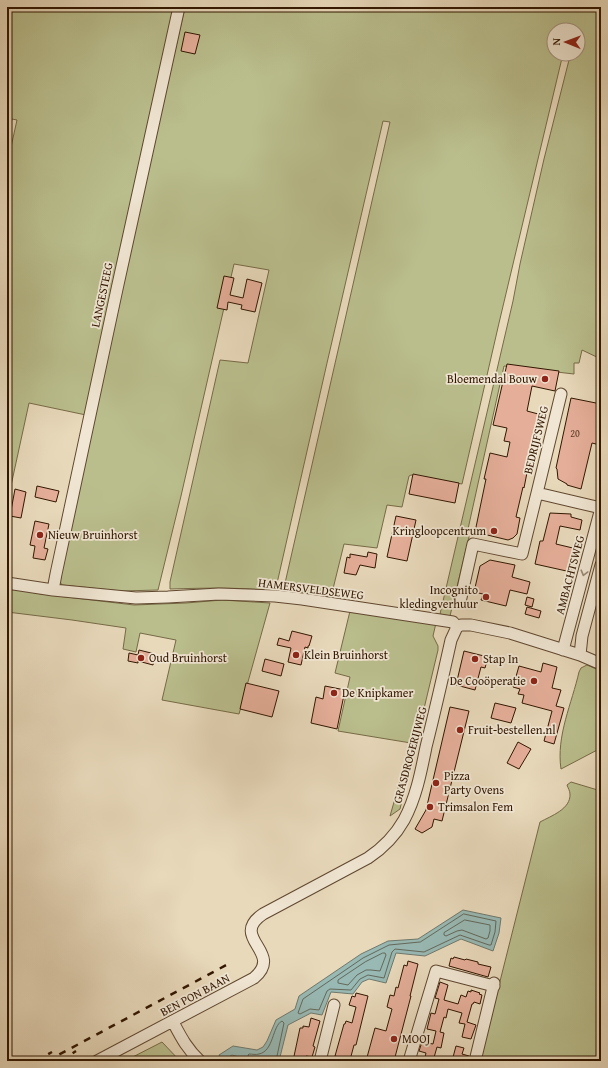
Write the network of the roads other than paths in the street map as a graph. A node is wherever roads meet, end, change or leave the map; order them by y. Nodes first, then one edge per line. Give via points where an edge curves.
1 (179, 7) edge
2 (561, 394) dead end
3 (537, 492) junction
4 (601, 508) edge
5 (601, 565) edge
6 (7, 583) edge
7 (53, 590) junction
8 (460, 602) dead end
9 (456, 627) junction
10 (563, 650) junction
11 (580, 655) junction
12 (601, 664) edge
13 (251, 927) joint
14 (334, 1004) dead end
15 (173, 1022) junction
16 (97, 1061) edge
17 (200, 1061) edge
18 (320, 1061) edge
19 (409, 1061) edge
20 (475, 1061) edge

1 - 7 street, LANGESTEEG
2 - 3 street, BEDRIJFSWEG
3 - 4 street, BEDRIJFSWEG
3 - 8 street, BEDRIJFSWEG via 522,554 473,544
4 -> 10 street, AMBACHTSWEG
5 - 11 street via 582,636
6 - 7 street, HAMERSVELDSEWEG
7 - 9 street, HAMERSVELDSEWEG via 136,598 219,594 275,596 453,622
9 - 10 street, HAMERSVELDSEWEG via 466,624 510,633
9 - 13 street, GRASDROGERIJWEG via 422,768 404,820 380,850 263,914
10 - 11 street, HAMERSVELDSEWEG
11 - 12 street, HAMERSVELDSEWEG
13 - 15 street, BEN PON BAAN via 252,936 264,964 258,975
14 - 18 street
15 - 16 street, BEN PON BAAN
15 - 17 street via 186,1046
19 - 20 street via 436,971 494,985

